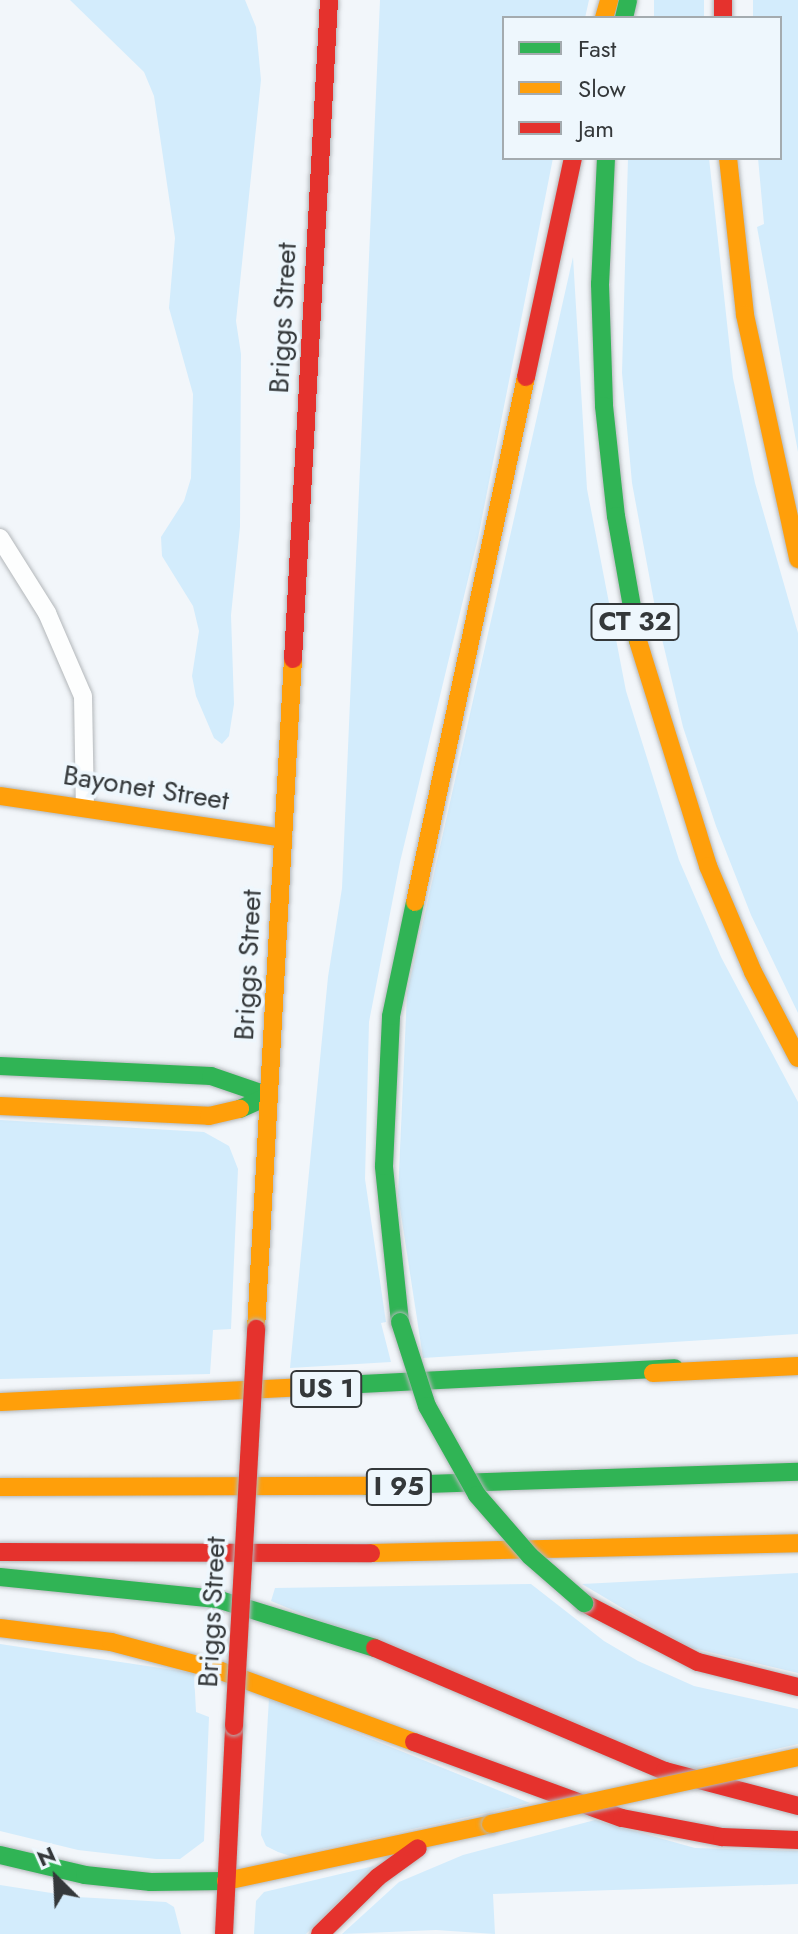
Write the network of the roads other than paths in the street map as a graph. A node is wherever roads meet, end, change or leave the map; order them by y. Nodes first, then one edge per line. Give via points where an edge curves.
1 (329, 0) edge
2 (573, 160) edge
3 (606, 160) edge
4 (728, 160) edge
5 (0, 538) edge
6 (798, 559) edge
7 (0, 796) edge
8 (85, 806) junction
9 (283, 838) junction
10 (798, 1058) edge
11 (0, 1066) edge
12 (269, 1096) junction
13 (0, 1106) edge
14 (798, 1350) edge
15 (798, 1366) edge
16 (653, 1373) junction
17 (0, 1402) edge
18 (798, 1472) edge
19 (0, 1487) edge
20 (798, 1543) edge
21 (0, 1552) edge
22 (0, 1577) edge
23 (0, 1628) edge
24 (798, 1687) edge
25 (798, 1757) edge
26 (798, 1806) edge
27 (435, 1837) junction
28 (798, 1840) edge
29 (0, 1855) edge
30 (226, 1881) junction
31 (224, 1934) edge
32 (320, 1934) edge

1 - 9 main road, Briggs Street
2 - 24 main road, bridge via 391,1016 384,1166 400,1322 427,1406 477,1495 530,1556 584,1603 698,1662
3 - 10 main road, CT 32 via 600,284 604,406 616,516 639,645 708,866 748,961
4 - 6 main road via 745,315
5 - 8 street via 47,613 83,696
7 - 8 main road, Bayonet Street
8 - 9 main road, Bayonet Street
9 - 12 main road, Briggs Street
11 - 12 main road via 211,1076
12 - 13 main road via 252,1106 209,1116
12 - 30 main road, Briggs Street, bridge
14 - 16 main road
15 - 16 main road, US 1
16 - 17 main road, US 1
18 - 19 main road, I 95 via 387,1487
20 - 21 main road via 392,1553
22 - 26 main road via 117,1585 217,1599 269,1613 367,1644 688,1779
23 - 28 main road via 111,1642 221,1671 622,1818 722,1837
25 - 27 main road, bridge
27 - 30 main road
27 - 32 main road via 378,1877
29 - 30 main road via 112,1878
30 - 31 main road, Briggs Street

